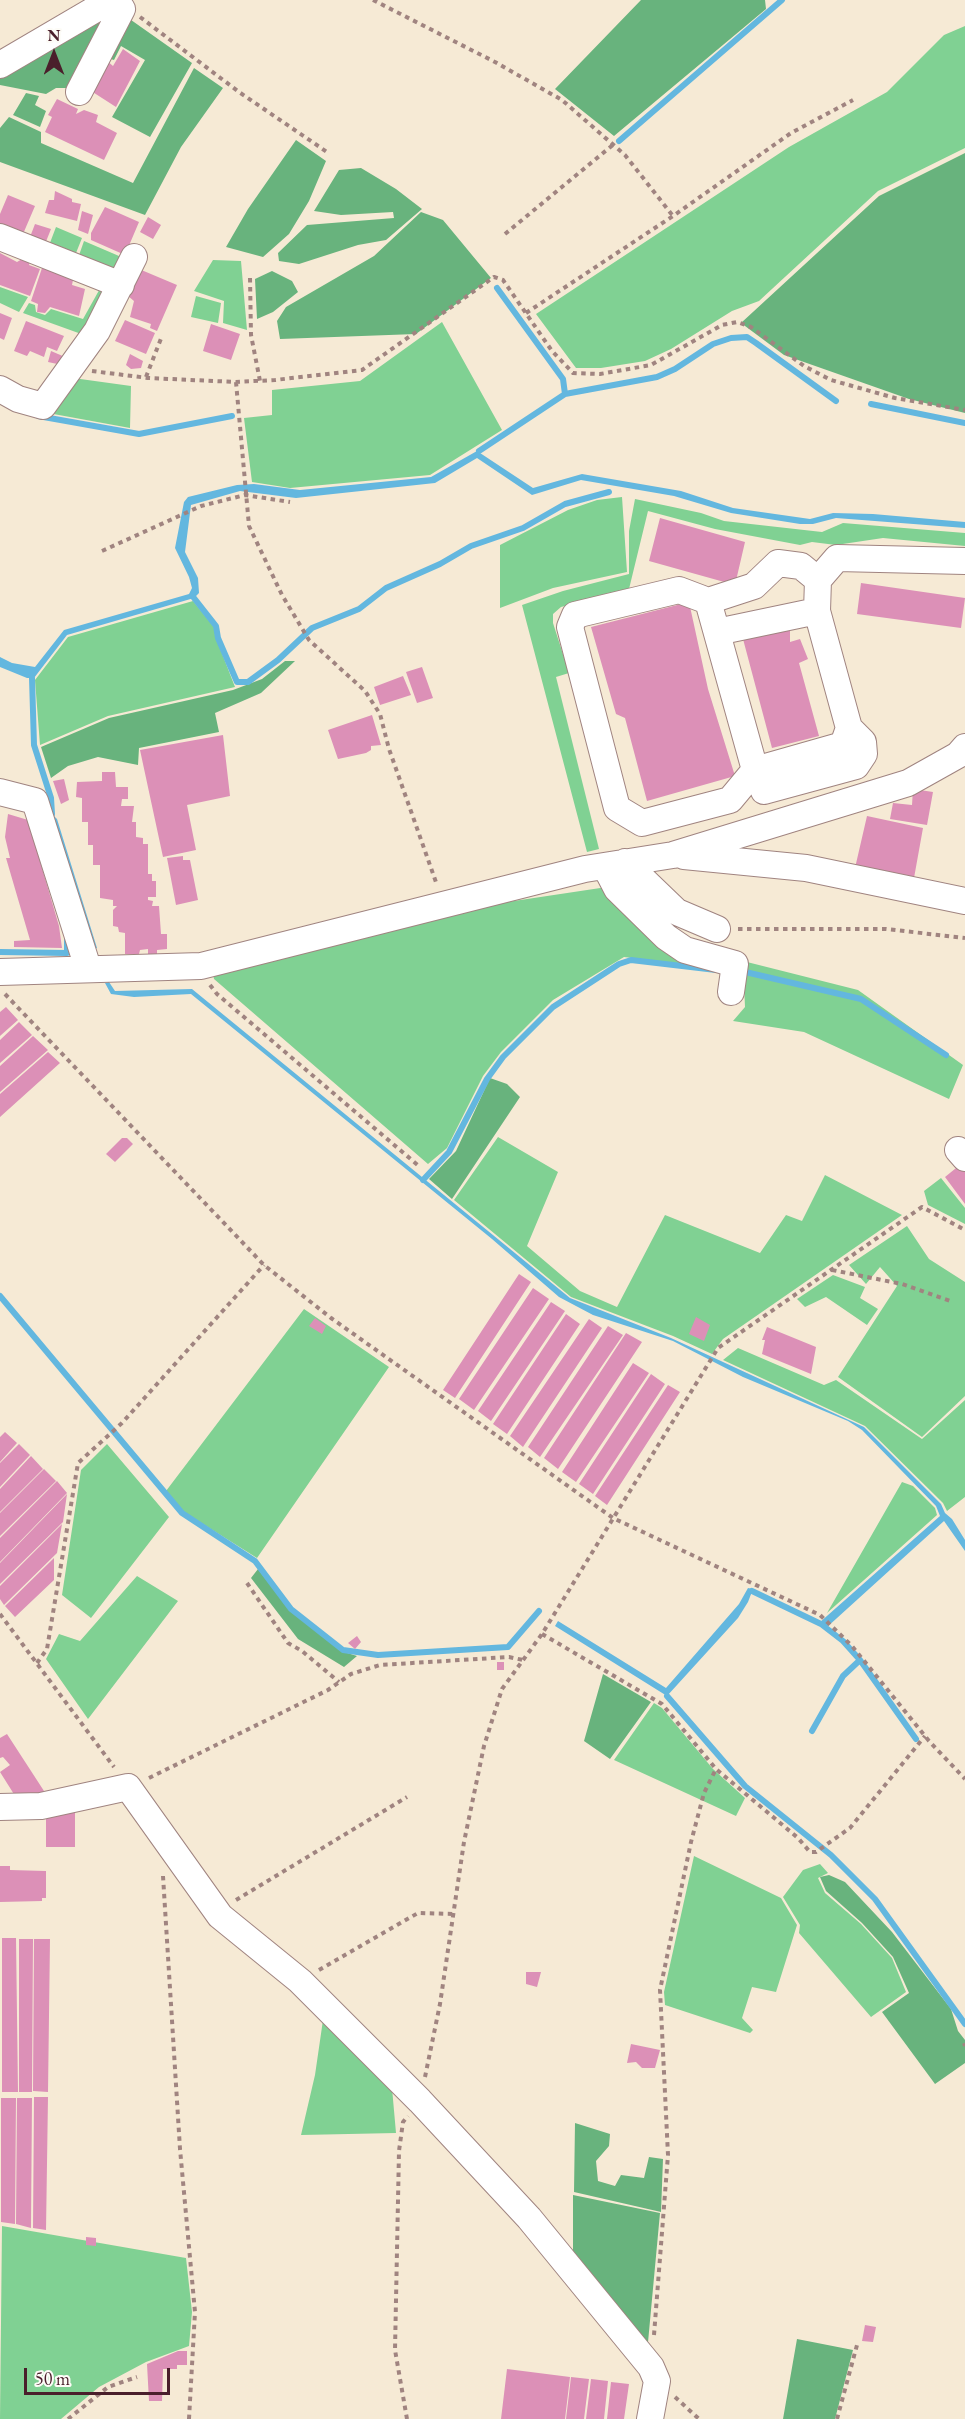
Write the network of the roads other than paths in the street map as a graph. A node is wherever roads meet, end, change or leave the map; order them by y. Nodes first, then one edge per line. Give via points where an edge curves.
1 (116, 3) edge
2 (0, 65) edge
3 (80, 92) dead end
4 (0, 237) edge
5 (134, 257) dead end
6 (121, 285) junction
7 (0, 389) edge
8 (965, 561) edge
9 (818, 580) junction
10 (708, 601) junction
11 (817, 611) junction
12 (717, 632) junction
13 (849, 728) junction
14 (965, 747) edge
15 (814, 777) junction
16 (760, 780) junction
17 (0, 792) edge
18 (823, 809) junction
19 (673, 855) junction
20 (615, 864) junction
21 (965, 901) edge
22 (717, 929) road end
23 (88, 968) junction
24 (0, 972) edge
25 (731, 992) dead end
26 (0, 1808) edge
27 (650, 2419) edge

1 - 2 street
1 - 3 street
4 - 6 street
5 - 6 street
6 - 7 street via 98,331 43,406
8 - 9 street via 837,558
9 - 10 street via 801,566 778,563 754,586
9 - 11 street
10 - 12 street
10 - 16 street via 679,590 575,615 570,627 616,808 642,823 730,800
11 - 12 street
11 - 13 street
12 - 16 street
13 - 15 street via 863,742 864,754 856,766
13 - 16 street via 843,745
14 - 18 street via 958,755 908,783
15 - 16 street
15 - 18 street
17 - 23 street via 35,801
18 - 19 street
19 - 20 street
19 - 21 street via 806,868
20 - 22 street via 677,912
20 - 23 street via 200,966
20 - 25 street via 617,889 666,937 685,950 735,964
23 - 24 street
26 - 27 street via 41,1806 128,1787 217,1911 300,1981 529,2218 651,2367 657,2381

